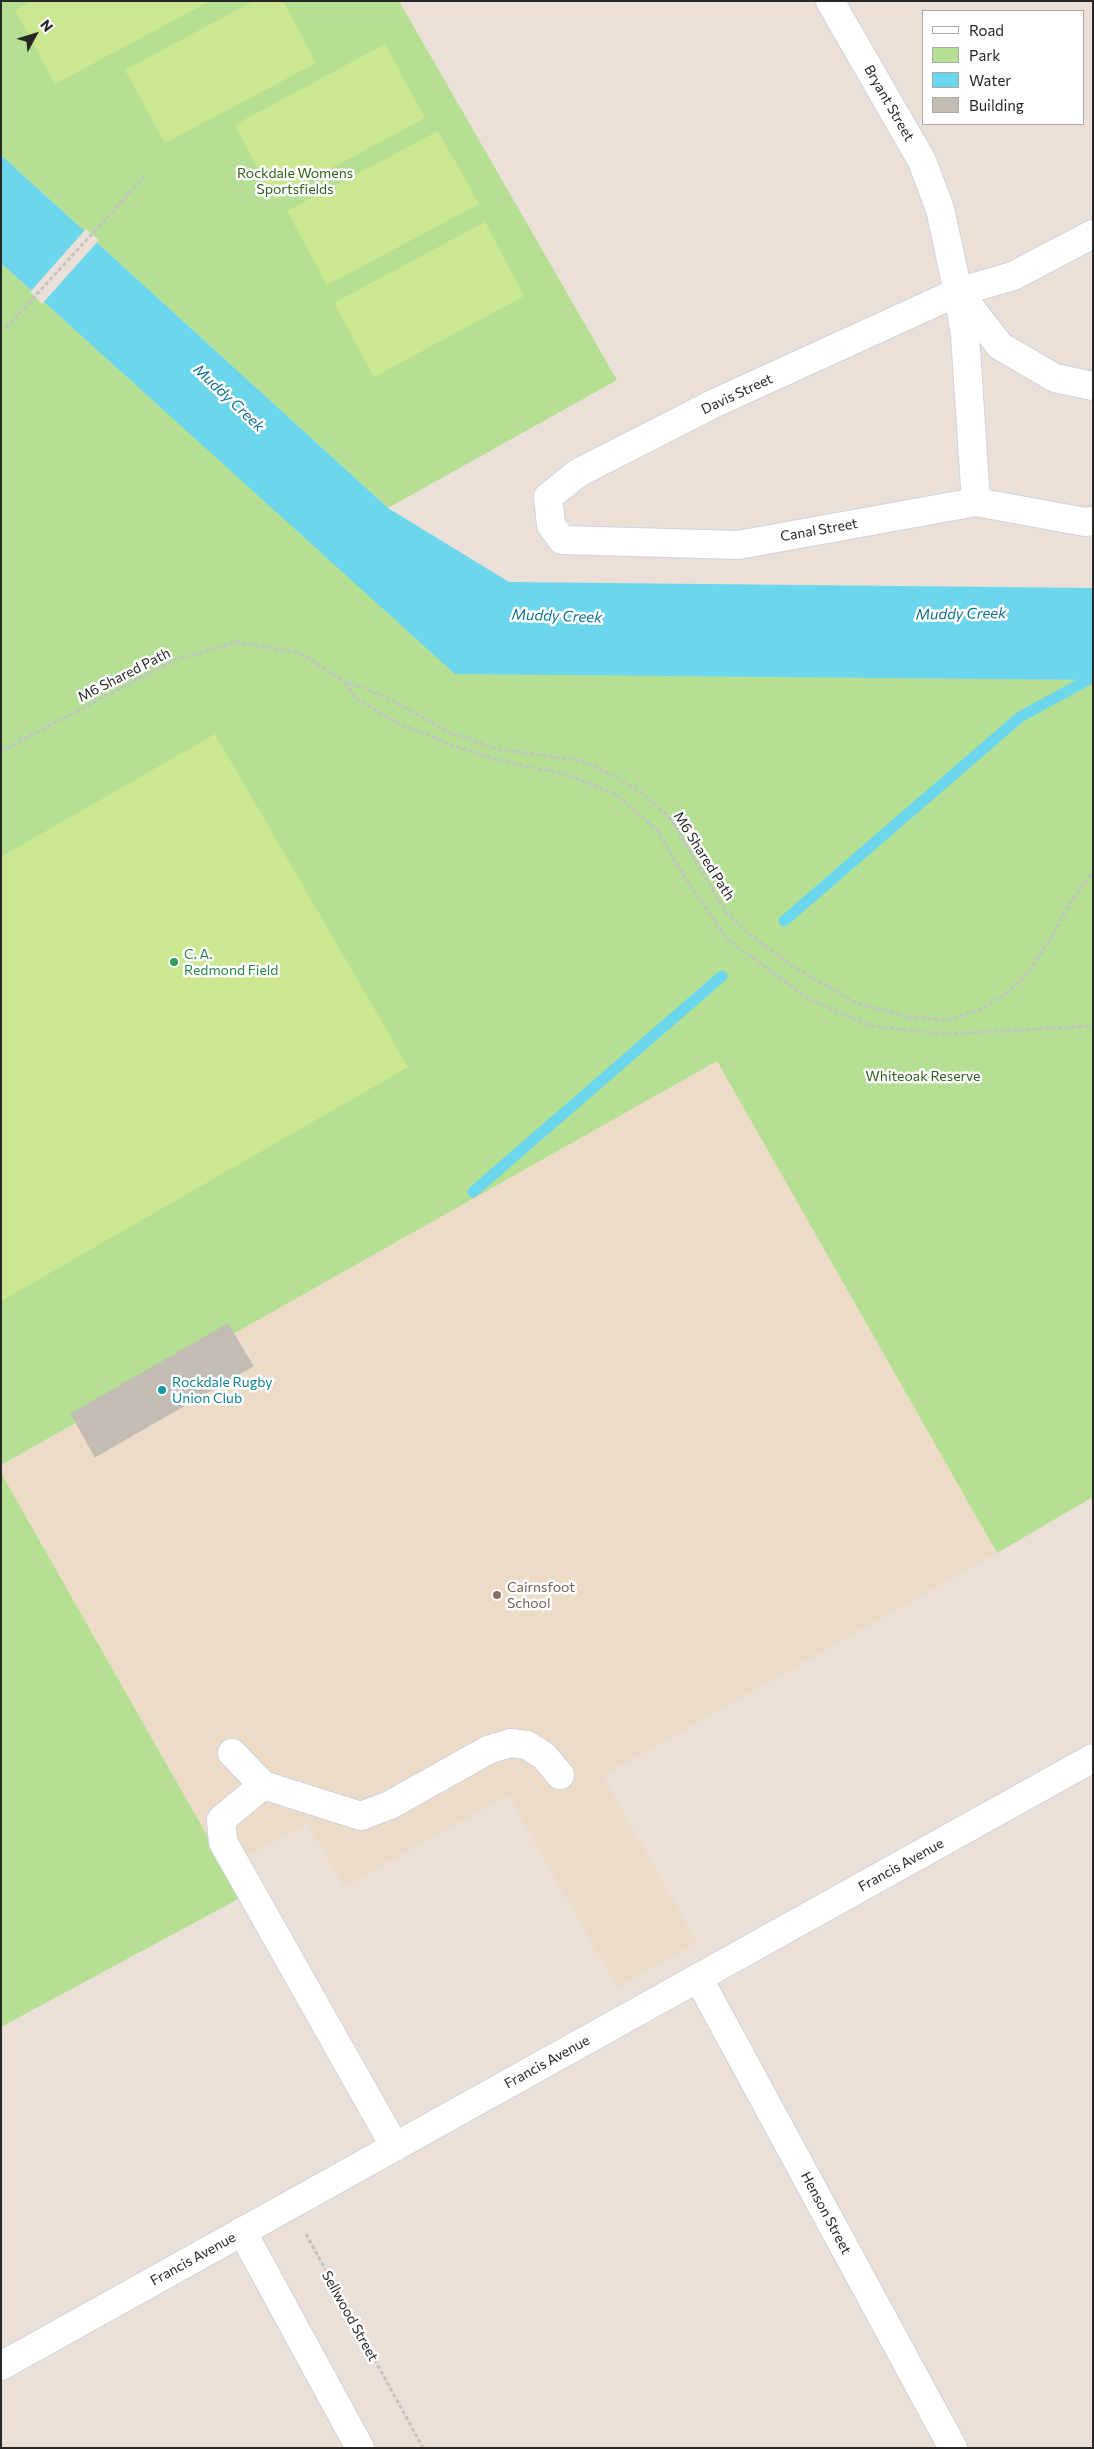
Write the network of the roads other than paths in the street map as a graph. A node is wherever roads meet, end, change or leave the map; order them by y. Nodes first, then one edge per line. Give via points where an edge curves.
1 (830, 1) edge
2 (1093, 234) edge
3 (958, 292) junction
4 (1093, 386) edge
5 (976, 502) junction
6 (1093, 521) edge
7 (551, 525) joint
8 (232, 1753) dead end
9 (1093, 1758) edge
10 (560, 1776) dead end
11 (263, 1785) junction
12 (699, 1979) junction
13 (395, 2147) junction
14 (242, 2232) junction
15 (1, 2366) edge
16 (360, 2448) edge
17 (953, 2448) edge

1 - 3 street, Bryant Street via 922,161 940,209
2 - 3 street via 1014,276
3 - 4 street via 1000,346 1056,378
3 - 5 street, Bryant Street via 965,335
3 - 7 street, Davis Street via 715,404 578,473 548,497
5 - 6 street, Canal Street
5 - 7 street, Canal Street via 738,546 562,540
8 - 11 street
9 - 12 street, Francis Avenue
10 - 11 street via 544,1756 526,1745 510,1743 488,1750 390,1805 362,1816
11 - 13 street via 221,1820 222,1842
12 - 13 street, Francis Avenue
12 - 17 street, Henson Street
13 - 14 street, Francis Avenue
14 - 15 street, Francis Avenue
14 - 16 street

